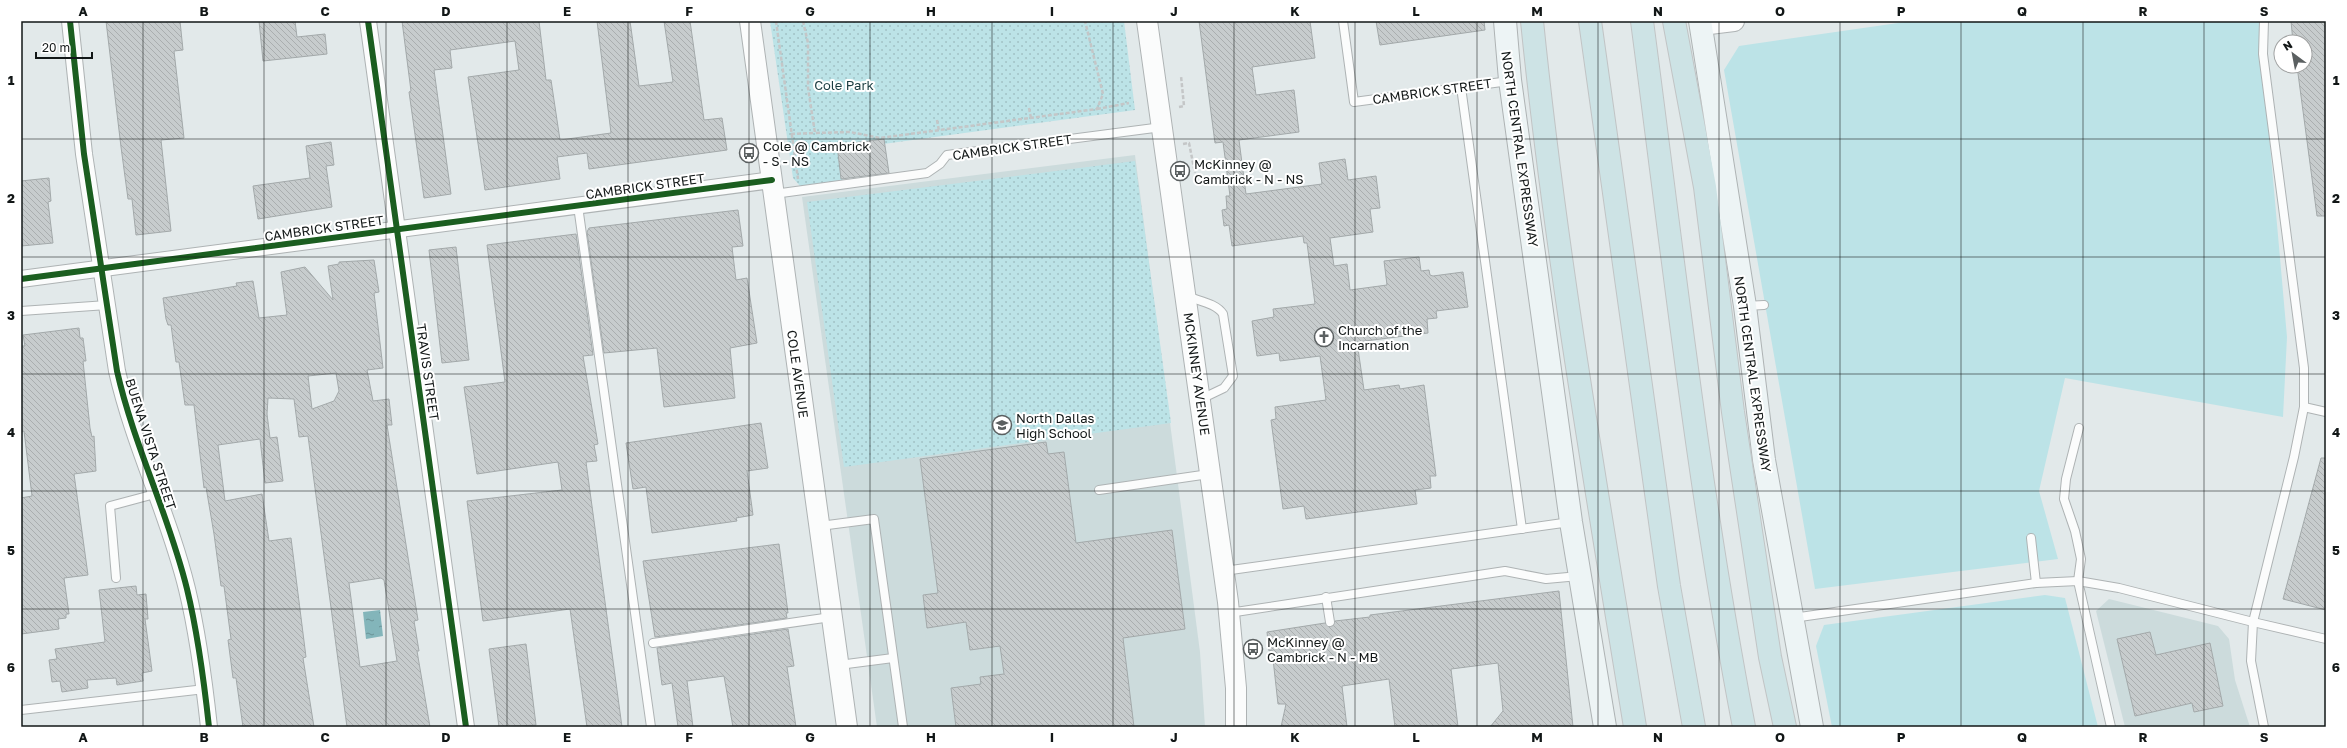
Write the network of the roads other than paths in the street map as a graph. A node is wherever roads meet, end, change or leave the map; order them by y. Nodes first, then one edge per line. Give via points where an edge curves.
1 (70, 21) edge
2 (368, 21) edge
3 (750, 21) edge
4 (1147, 21) edge
5 (1342, 21) edge
6 (1505, 21) edge
7 (1532, 21) edge
8 (1590, 21) edge
9 (1642, 21) edge
10 (1674, 21) edge
11 (1734, 21) edge
12 (2264, 21) edge
13 (1700, 23) edge
14 (1510, 80) junction
15 (1461, 87) junction
16 (1162, 127) junction
17 (773, 187) junction
18 (578, 206) junction
19 (397, 229) junction
20 (102, 268) junction
21 (21, 279) edge
22 (1186, 296) junction
23 (107, 305) junction
24 (21, 312) edge
25 (1200, 400) junction
26 (2304, 407) junction
27 (2326, 412) edge
28 (2079, 428) dead end
29 (1210, 474) junction
30 (1099, 490) dead end
31 (155, 494) junction
32 (1571, 522) junction
33 (819, 526) junction
34 (1522, 529) junction
35 (2031, 538) dead end
36 (1224, 571) junction
37 (1580, 576) junction
38 (116, 578) dead end
39 (2078, 581) junction
40 (2036, 583) junction
41 (1326, 597) junction
42 (1229, 612) junction
43 (832, 617) junction
44 (1793, 618) junction
45 (1330, 622) dead end
46 (2253, 622) junction
47 (2326, 639) edge
48 (653, 643) dead end
49 (893, 658) junction
50 (839, 665) junction
51 (205, 689) junction
52 (21, 710) edge
53 (209, 727) edge
54 (466, 727) edge
55 (651, 727) edge
56 (847, 727) edge
57 (903, 727) edge
58 (1236, 727) edge
59 (1605, 727) edge
60 (1635, 727) edge
61 (1694, 727) edge
62 (1744, 727) edge
63 (1785, 727) edge
64 (1812, 727) edge
65 (2111, 727) edge
66 (2264, 727) edge

1 - 20 street, BUENA VISTA STREET via 84,154
2 - 19 street, TRAVIS STREET
3 - 17 street, COLE AVENUE
4 - 16 street, MCKINNEY AVENUE
5 - 15 lane, CAMBRICK STREET via 1354,102
6 - 14 main road, NORTH CENTRAL EXPRESSWAY
7 - 60 highway via 1542,125 1580,385
8 - 61 highway via 1668,586
9 - 62 highway via 1711,536 1726,637
10 - 63 highway via 1705,187 1721,328 1740,459 1770,657
11 - 13 street
12 - 26 lane via 2263,54 2304,368
13 - 44 main road, NORTH CENTRAL EXPRESSWAY via 1755,306 1764,460
14 - 15 lane, CAMBRICK STREET
14 - 32 main road, NORTH CENTRAL EXPRESSWAY
15 - 34 lane
16 - 17 lane, CAMBRICK STREET via 947,155 940,164 927,173 799,191
16 - 22 street, MCKINNEY AVENUE
17 - 18 street, CAMBRICK STREET
17 - 33 street, COLE AVENUE
18 - 19 street, CAMBRICK STREET
18 - 55 lane
19 - 20 street, CAMBRICK STREET
19 - 54 street, TRAVIS STREET
20 - 21 street, CAMBRICK STREET
20 - 23 street, BUENA VISTA STREET
22 - 25 street, MCKINNEY AVENUE
22 - 25 lane via 1213,306 1223,314 1232,376 1224,388
23 - 24 lane
23 - 31 street, BUENA VISTA STREET via 125,406
25 - 29 street, MCKINNEY AVENUE
26 - 27 lane
26 - 46 lane
28 - 39 lane via 2066,479 2064,499 2081,559
29 - 30 lane
29 - 36 street, MCKINNEY AVENUE
31 - 38 lane via 110,506
31 - 51 street, BUENA VISTA STREET via 186,588
32 - 34 lane
32 - 37 main road, NORTH CENTRAL EXPRESSWAY
33 - 43 street, COLE AVENUE
33 - 49 lane via 874,519
34 - 36 lane
35 - 40 lane
36 - 42 street, MCKINNEY AVENUE
37 - 41 lane via 1546,579 1505,571
37 - 59 main road, NORTH CENTRAL EXPRESSWAY
39 - 40 lane
39 - 46 lane via 2119,588
39 - 65 lane
40 - 44 lane
41 - 42 lane
41 - 45 lane
42 - 58 street, MCKINNEY AVENUE via 1236,688
43 - 48 lane
43 - 50 street, COLE AVENUE
44 - 64 main road, NORTH CENTRAL EXPRESSWAY
46 - 47 lane
46 - 66 lane via 2251,661
49 - 50 lane
49 - 57 lane
50 - 56 street, COLE AVENUE
51 - 52 lane
51 - 53 street, BUENA VISTA STREET

